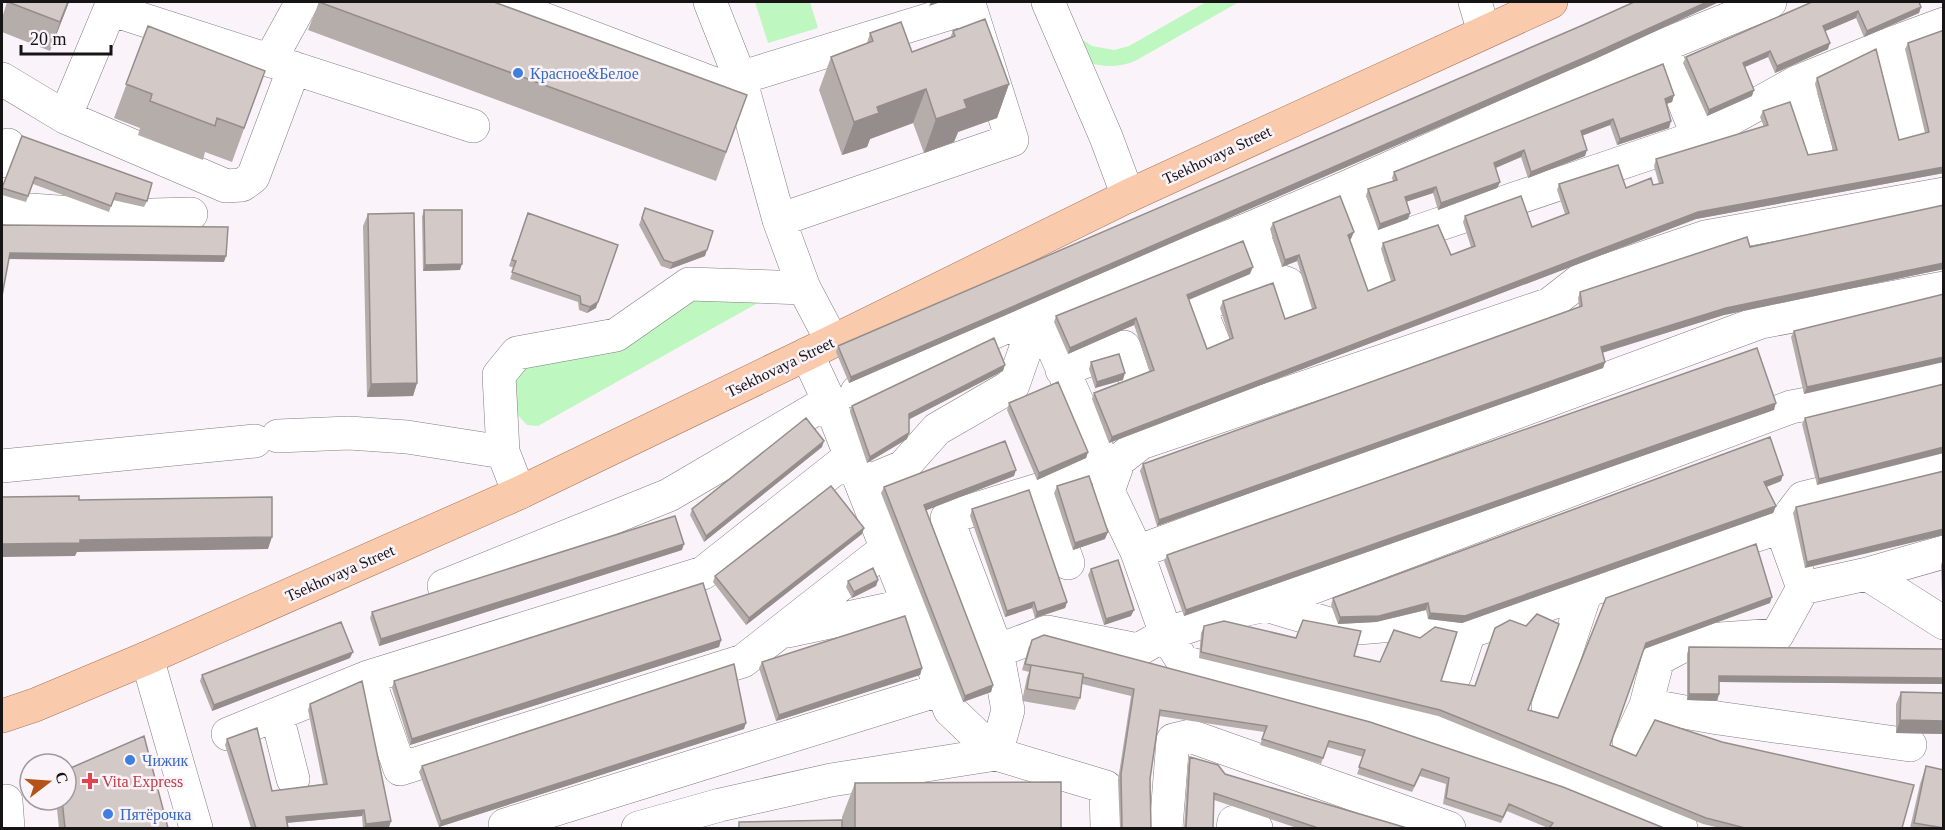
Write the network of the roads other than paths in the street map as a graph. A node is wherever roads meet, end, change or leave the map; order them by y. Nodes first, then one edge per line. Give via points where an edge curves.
1 (302, 2) edge
2 (499, 2) edge
3 (710, 2) edge
4 (1048, 2) edge
5 (1551, 2) edge
6 (1770, 2) edge
7 (112, 5) edge
8 (1480, 17) edge
9 (1944, 24) edge
10 (1890, 44) junction
11 (1662, 46) junction
12 (282, 64) junction
13 (740, 78) junction
14 (2, 79) edge
15 (1797, 82) junction
16 (65, 117) junction
17 (473, 126) dead end
18 (1912, 134) edge
19 (1698, 136) junction
20 (1816, 150) dead end
21 (1345, 188) junction
22 (1944, 194) edge
23 (1128, 196) junction
24 (2, 208) edge
25 (191, 214) dead end
26 (779, 220) junction
27 (1251, 228) junction
28 (1369, 248) junction
29 (1269, 277) junction
30 (1377, 286) edge
31 (804, 288) junction
32 (1944, 288) edge
33 (1297, 308) dead end
34 (1038, 313) junction
35 (1214, 344) edge
36 (820, 348) junction
37 (1062, 370) junction
38 (1133, 374) dead end
39 (1944, 378) edge
40 (843, 396) junction
41 (503, 452) junction
42 (1944, 463) edge
43 (2, 466) edge
44 (857, 470) junction
45 (1041, 489) junction
46 (519, 493) junction
47 (1781, 527) junction
48 (887, 548) junction
49 (1137, 552) junction
50 (1944, 552) edge
51 (1068, 563) dead end
52 (1867, 574) junction
53 (444, 586) dead end
54 (1803, 588) junction
55 (1586, 591) junction
56 (909, 604) junction
57 (1266, 605) junction
58 (1944, 623) edge
59 (779, 632) junction
60 (1468, 632) junction
61 (1166, 634) junction
62 (997, 651) junction
63 (147, 658) junction
64 (1455, 675) dead end
65 (368, 677) junction
66 (942, 689) junction
67 (35, 705) junction
68 (1646, 705) junction
69 (1548, 706) dead end
70 (2, 716) edge
71 (277, 716) junction
72 (228, 734) dead end
73 (2, 740) edge
74 (1629, 742) dead end
75 (1910, 745) dead end
76 (996, 754) junction
77 (293, 779) dead end
78 (1086, 783) junction
79 (505, 825) dead end
80 (196, 828) edge
81 (638, 828) edge
82 (1086, 828) edge
83 (1107, 828) edge
84 (1166, 828) edge
85 (1233, 828) edge
86 (1256, 828) edge
87 (1449, 828) edge
88 (1681, 828) edge

1 - 12 lane
2 - 13 lane via 717,85
3 - 13 lane
4 - 23 lane
5 - 8 main road, Tsekhovaya Street
6 - 11 lane
7 - 12 lane
7 - 16 lane
8 - 23 main road, Tsekhovaya Street
9 - 10 lane
10 - 15 lane
10 - 18 lane
11 - 19 lane
11 - 21 lane
12 - 16 lane via 253,177 243,185 226,186
12 - 17 lane
13 - 26 lane
13 - 26 lane via 970,7 1009,127 1012,140
14 - 16 lane
15 - 19 lane
15 - 20 lane
19 - 28 lane
21 - 27 lane
21 - 28 lane
22 - 49 lane via 1705,237 1582,279 1550,304 1141,443 1119,460 1108,491
23 - 36 main road, Tsekhovaya Street
24 - 25 lane via 115,216
26 - 31 lane
27 - 29 lane
27 - 34 lane
28 - 30 lane via 1367,262
29 - 33 lane via 1288,284
29 - 35 lane via 1199,307
31 - 36 lane
31 - 41 lane via 689,284 616,335 517,353 499,375
32 - 49 lane via 1761,322
34 - 37 lane
34 - 40 lane
34 - 44 lane via 1013,385 937,429 903,467
36 - 40 lane
36 - 46 main road, Tsekhovaya Street
37 - 38 lane via 1124,347
37 - 45 lane via 1096,445 1087,468
39 - 57 lane via 1791,407
40 - 44 lane
40 - 53 lane via 669,495
41 - 43 lane via 407,437 349,433
41 - 46 lane
42 - 47 lane via 1803,498
44 - 48 lane
44 - 65 lane via 704,573
45 - 51 lane
45 - 62 lane via 947,518
46 - 63 main road, Tsekhovaya Street
47 - 54 lane
47 - 55 lane
48 - 56 lane
48 - 59 lane
49 - 61 lane
50 - 52 lane
52 - 54 lane
52 - 58 lane
54 - 68 lane via 1777,635 1692,641 1658,659
55 - 60 lane
55 - 69 lane
56 - 59 lane
56 - 66 lane
57 - 60 lane via 1346,629 1416,623
57 - 61 lane
59 - 65 lane via 743,661 400,769
60 - 64 lane
61 - 62 lane via 1138,650 1047,632
61 - 88 lane via 1183,662 1444,732
62 - 76 lane via 1008,710
63 - 67 main road, Tsekhovaya Street
63 - 80 lane
65 - 71 lane
66 - 76 lane via 950,710
66 - 79 lane
67 - 70 main road, Tsekhovaya Street
67 - 73 main road
68 - 74 lane
68 - 75 lane
71 - 72 lane
71 - 77 lane
76 - 78 lane
76 - 81 lane via 831,780
78 - 82 lane
78 - 83 lane via 1106,787
84 - 87 lane via 1173,740 1191,736
85 - 86 lane via 1234,822

